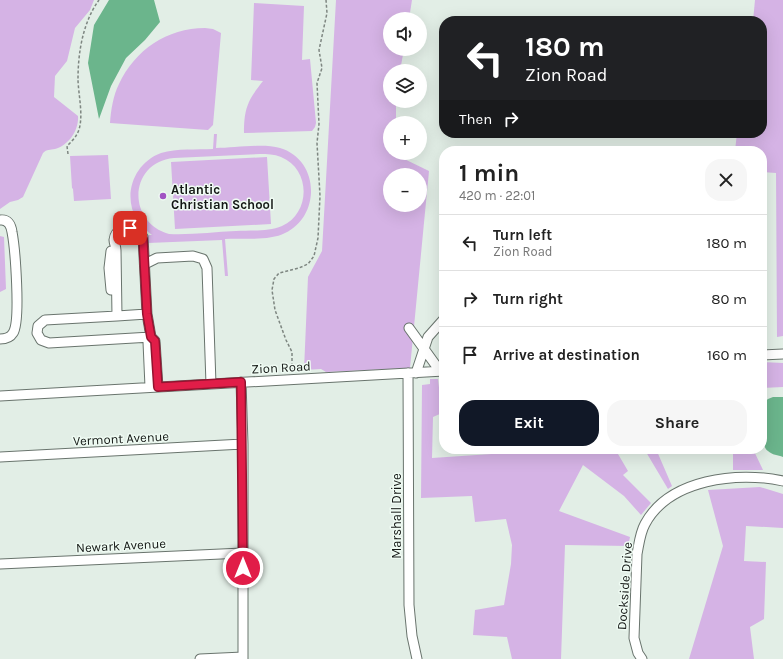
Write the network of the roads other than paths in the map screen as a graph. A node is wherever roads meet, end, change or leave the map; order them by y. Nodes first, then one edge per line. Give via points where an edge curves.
1 (0, 220) edge
2 (145, 264) junction
3 (147, 314) junction
4 (117, 316) junction
5 (439, 324) edge
6 (409, 328) dead end
7 (151, 337) junction
8 (0, 339) edge
9 (424, 348) junction
10 (783, 354) edge
11 (767, 355) edge
12 (439, 367) edge
13 (439, 371) edge
14 (412, 373) junction
15 (241, 382) junction
16 (212, 384) junction
17 (154, 387) junction
18 (0, 396) edge
19 (243, 444) junction
20 (0, 457) edge
21 (783, 481) edge
22 (243, 553) junction
23 (0, 564) edge
24 (243, 658) edge
25 (200, 659) edge
26 (417, 659) edge
27 (642, 659) edge

1 - 8 street via 8,222 12,232 17,308 14,332 9,338
2 - 3 street
2 - 4 street via 143,239 133,228 123,228 116,234 114,242
2 - 16 street via 157,258 193,256 205,261
3 - 4 street
3 - 7 street
4 - 7 street via 45,320 39,325 37,333 41,340 49,343
5 - 9 street, Marshall Drive via 430,334
6 - 9 street
7 - 17 street via 148,342
9 - 12 street
9 - 14 street, Marshall Drive
10 - 11 street
13 - 14 street, Zion Road
14 - 15 street, Zion Road
14 - 26 street, Marshall Drive via 410,605 412,636
15 - 16 street, Zion Road
15 - 19 street
16 - 17 street, Zion Road
17 - 18 street, Zion Road
19 - 20 street, Vermont Avenue
19 - 22 street
21 - 27 street, Dockside Drive via 750,477 708,481 672,495 651,515 639,540 637,554 634,638
22 - 23 street, Newark Avenue
22 - 24 street
24 - 25 street

